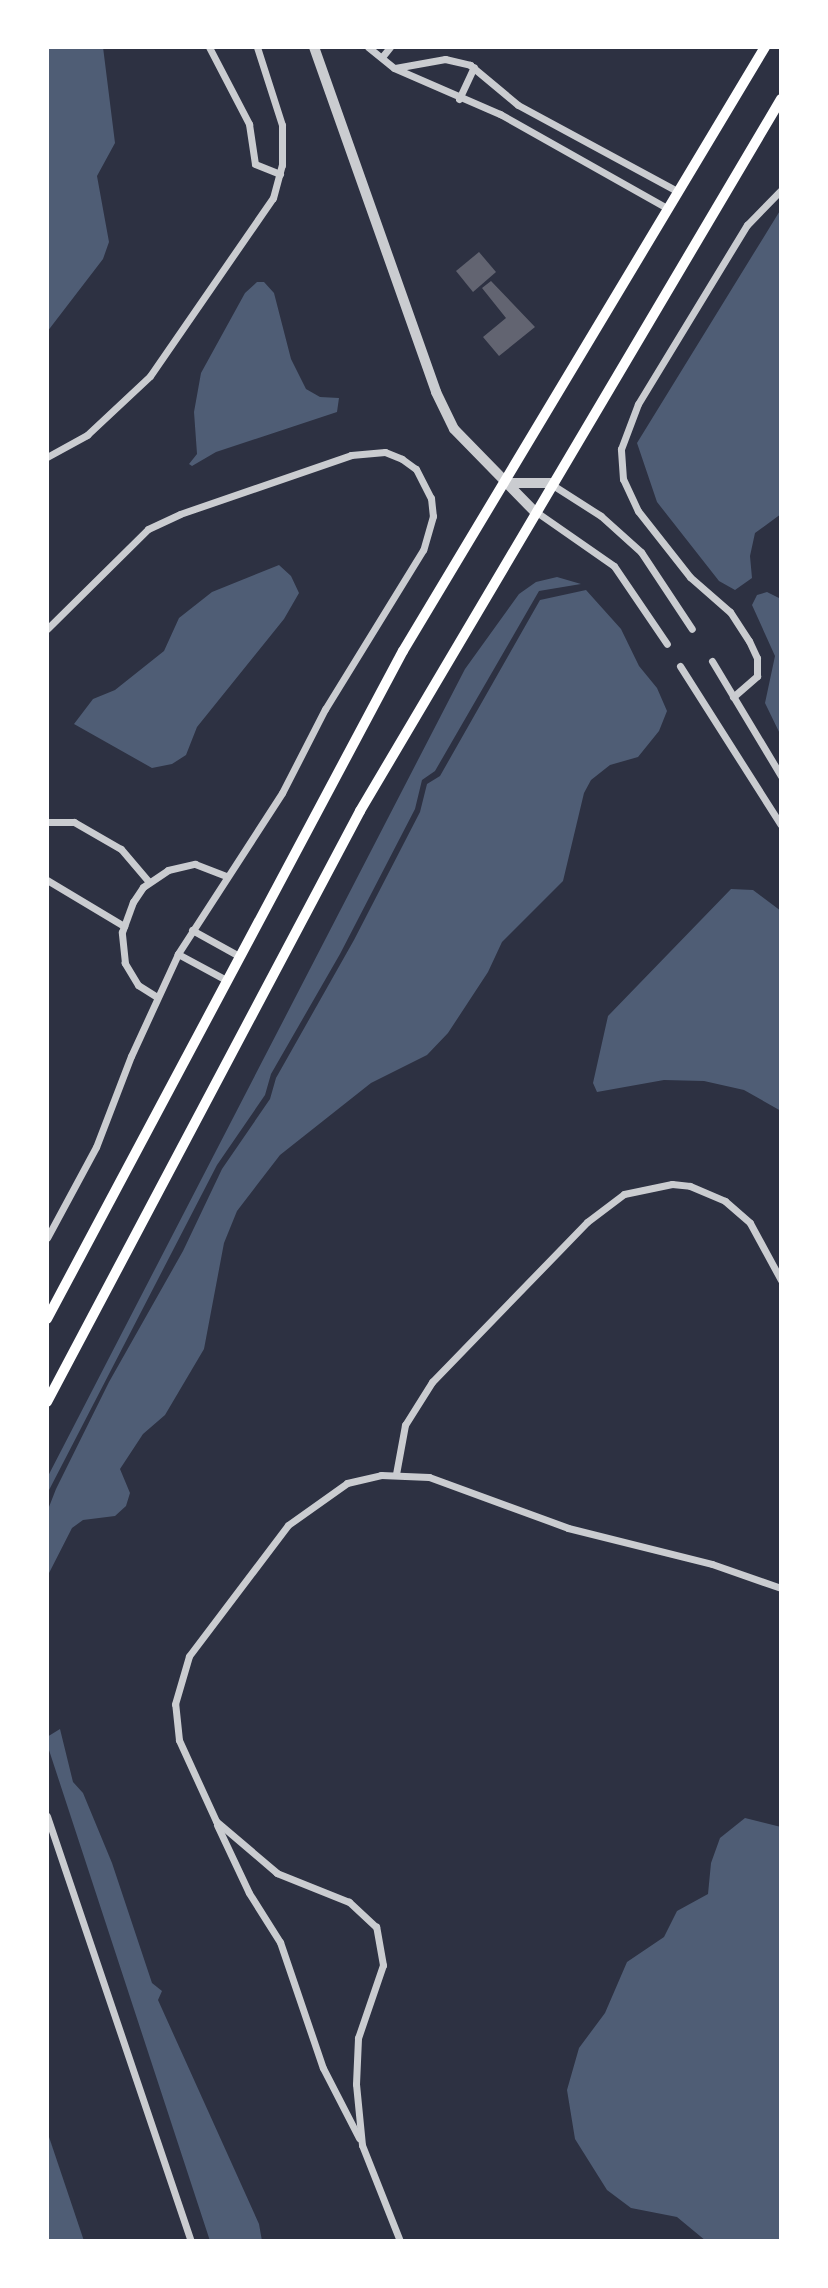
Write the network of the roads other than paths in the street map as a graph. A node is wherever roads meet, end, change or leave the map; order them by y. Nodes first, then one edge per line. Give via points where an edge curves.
1 (209, 47) edge
2 (257, 47) edge
3 (314, 47) edge
4 (368, 47) edge
5 (390, 47) edge
6 (765, 47) edge
7 (382, 57) junction
8 (474, 67) junction
9 (394, 68) junction
10 (459, 99) junction
11 (781, 99) edge
12 (532, 112) junction
13 (522, 127) junction
14 (281, 174) junction
15 (781, 190) edge
16 (677, 191) junction
17 (667, 208) junction
18 (47, 457) edge
19 (551, 483) junction
20 (505, 484) junction
21 (534, 511) junction
22 (47, 629) edge
23 (692, 629) dead end
24 (667, 644) dead end
25 (712, 662) dead end
26 (680, 666) dead end
27 (733, 697) junction
28 (781, 776) edge
29 (47, 822) edge
30 (781, 825) edge
31 (227, 876) junction
32 (47, 880) edge
33 (149, 882) junction
34 (124, 926) junction
35 (192, 930) junction
36 (178, 954) junction
37 (239, 956) junction
38 (226, 980) junction
39 (157, 997) junction
40 (47, 1238) edge
41 (781, 1280) edge
42 (47, 1319) edge
43 (47, 1402) edge
44 (396, 1474) junction
45 (781, 1588) edge
46 (47, 1816) edge
47 (216, 1821) junction
48 (51, 1839) edge
49 (362, 2145) junction
50 (191, 2241) edge
51 (400, 2241) edge

1 - 14 street via 249,124 255,164
2 - 14 street via 282,125
3 - 20 street via 436,392 454,429
4 - 7 street
5 - 7 street
6 - 16 main road
7 - 9 street
8 - 9 street via 445,59
8 - 10 street
8 - 12 street
9 - 10 street
10 - 13 street
11 - 19 main road
12 - 13 street
12 - 16 street
13 - 17 street
14 - 18 street via 264,216 219,272 165,358 87,435
15 - 27 street via 758,209 740,237 638,404 621,449 623,480 638,511 690,577 730,612 757,658 757,676
16 - 17 main road
17 - 20 main road
19 - 20 street
19 - 21 main road
19 - 23 street via 601,516 641,552
20 - 21 street
20 - 37 main road via 403,651
21 - 24 street via 614,566
21 - 43 main road via 360,811
22 - 31 street via 136,539 180,514 368,452 402,459 421,477 433,516 424,550 325,709 282,793
25 - 27 street
26 - 30 street
27 - 28 street
29 - 33 street via 74,822 121,849
31 - 33 street via 195,864 168,870
31 - 35 street
32 - 34 street
33 - 34 street via 133,902
34 - 39 street via 121,947 128,970 138,985
35 - 36 street
35 - 37 street
36 - 38 street
36 - 39 street
37 - 38 main road
38 - 42 main road
39 - 40 street via 96,1147
41 - 44 street via 750,1223 725,1201 690,1186 672,1184 624,1194 587,1222 432,1382 405,1425
44 - 45 street via 429,1478 568,1528 712,1564
44 - 47 street via 346,1483 288,1525 188,1656 175,1704 179,1740
46 - 48 street
47 - 49 street via 249,1893 285,1952 323,2068
47 - 49 street via 277,1873 302,1887 349,1902 376,1927 383,1965 358,2038
48 - 50 street
49 - 51 street

